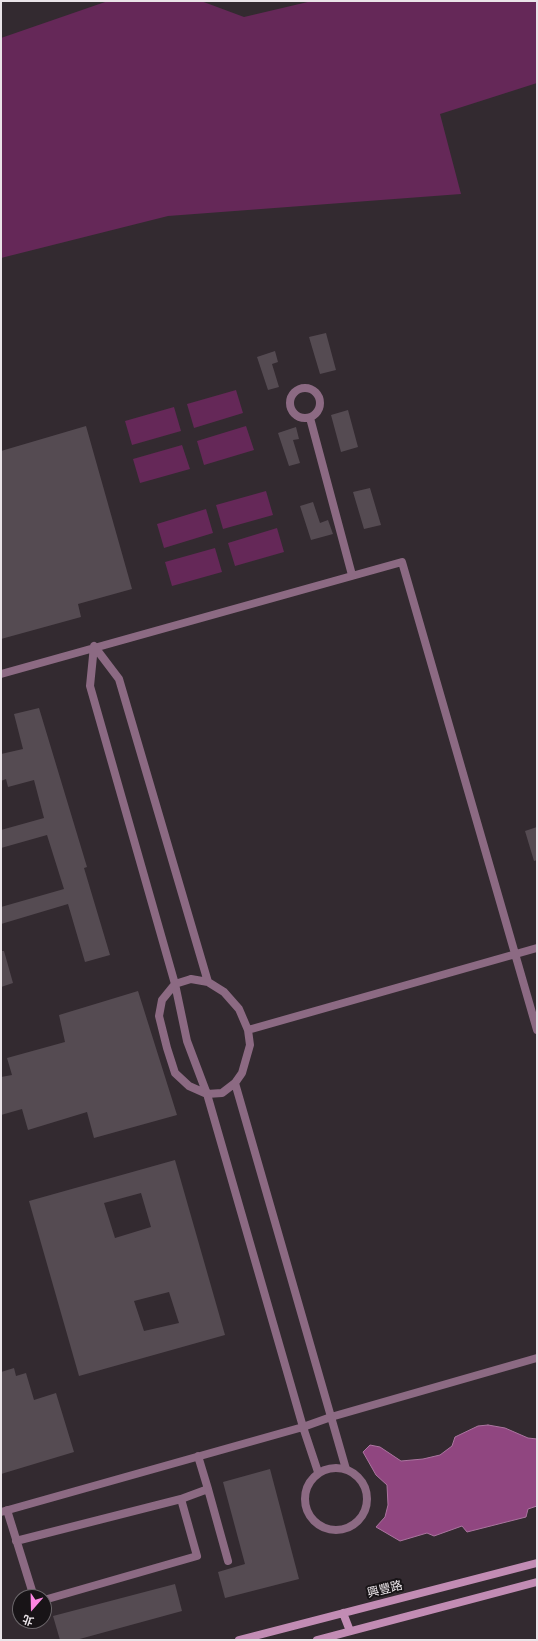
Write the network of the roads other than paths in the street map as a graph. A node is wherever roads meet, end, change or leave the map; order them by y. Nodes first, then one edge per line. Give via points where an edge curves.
1 (310, 418) dead end
2 (352, 575) junction
3 (94, 646) junction
4 (1, 674) edge
5 (537, 948) edge
6 (516, 954) junction
7 (208, 982) junction
8 (175, 984) junction
9 (248, 1030) junction
10 (537, 1030) edge
11 (235, 1083) junction
12 (207, 1094) junction
13 (537, 1358) edge
14 (331, 1418) junction
15 (303, 1427) junction
16 (198, 1456) junction
17 (346, 1469) junction
18 (318, 1472) junction
19 (208, 1489) junction
20 (181, 1499) junction
21 (4, 1511) edge
22 (16, 1541) junction
23 (228, 1562) dead end
24 (537, 1563) edge
25 (537, 1582) edge
26 (31, 1589) edge
27 (52, 1598) edge
28 (344, 1613) junction
29 (350, 1631) junction
30 (239, 1640) edge
31 (317, 1640) edge

1 - 2 lane
2 - 3 lane
2 - 6 lane via 402,562
3 - 4 lane
3 - 7 lane via 119,679
3 - 8 lane via 90,686
5 - 6 lane
6 - 9 lane
6 - 10 lane
7 - 8 lane via 191,979
7 - 9 lane via 224,992 239,1009
8 - 12 lane via 187,1041
8 - 12 lane via 162,1000 159,1016 167,1048 175,1073 189,1086
9 - 11 lane via 250,1045 242,1073
11 - 12 lane via 222,1093
11 - 14 lane
12 - 15 lane
13 - 14 lane
14 - 15 lane
14 - 17 lane
15 - 16 lane
15 - 18 lane
16 - 19 lane
16 - 21 lane
17 - 18 lane via 332,1468
17 - 18 lane via 358,1476 366,1488 368,1502 363,1515 354,1525 340,1530 326,1529 314,1522 306,1510 304,1496 309,1482
19 - 20 lane
19 - 23 lane
20 - 22 lane
20 - 27 lane via 197,1556
21 - 22 lane
22 - 26 lane
24 - 28 main road, 興豐路
25 - 29 main road
28 - 29 main road
28 - 30 main road, 興豐路
29 - 31 main road

